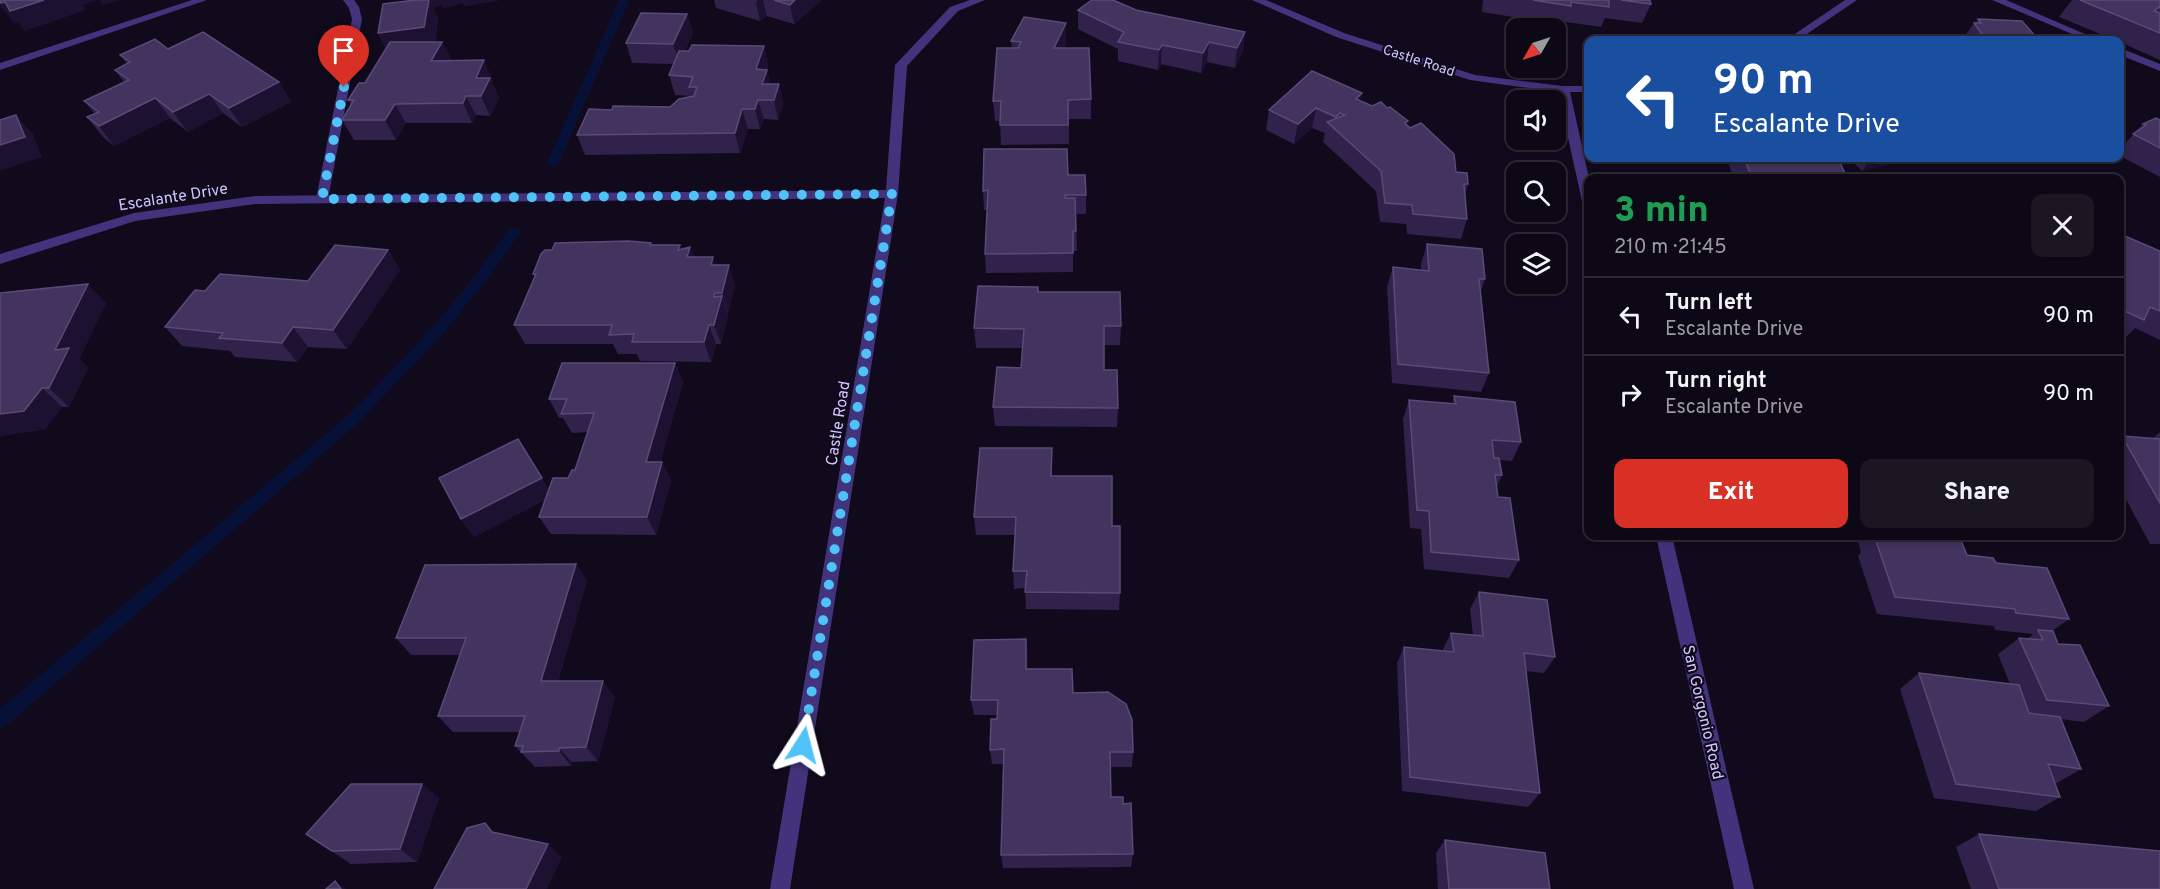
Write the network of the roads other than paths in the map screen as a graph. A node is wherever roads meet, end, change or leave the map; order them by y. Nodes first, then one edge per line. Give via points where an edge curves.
1 (202, 0) edge
2 (348, 0) edge
3 (980, 0) edge
4 (1257, 0) edge
5 (1852, 0) edge
6 (1997, 0) edge
7 (1797, 36) edge
8 (2084, 36) edge
9 (2124, 53) edge
10 (0, 67) edge
11 (2160, 68) edge
12 (1563, 89) junction
13 (1584, 89) edge
14 (1584, 183) edge
15 (892, 194) junction
16 (322, 199) junction
17 (0, 259) edge
18 (1665, 540) edge
19 (780, 889) edge
20 (1744, 889) edge

1 - 10 street
2 - 16 street via 357,19
3 - 15 street, Castle Road via 954,9 901,65
4 - 12 street, Castle Road via 1340,35 1474,78
5 - 7 street
6 - 8 street
9 - 11 street
12 - 13 street, Castle Road
12 - 14 street
15 - 16 street, Escalante Drive
15 - 19 street, Castle Road
16 - 17 street, Escalante Drive via 255,200 134,217
18 - 20 street, San Gorgonio Road

